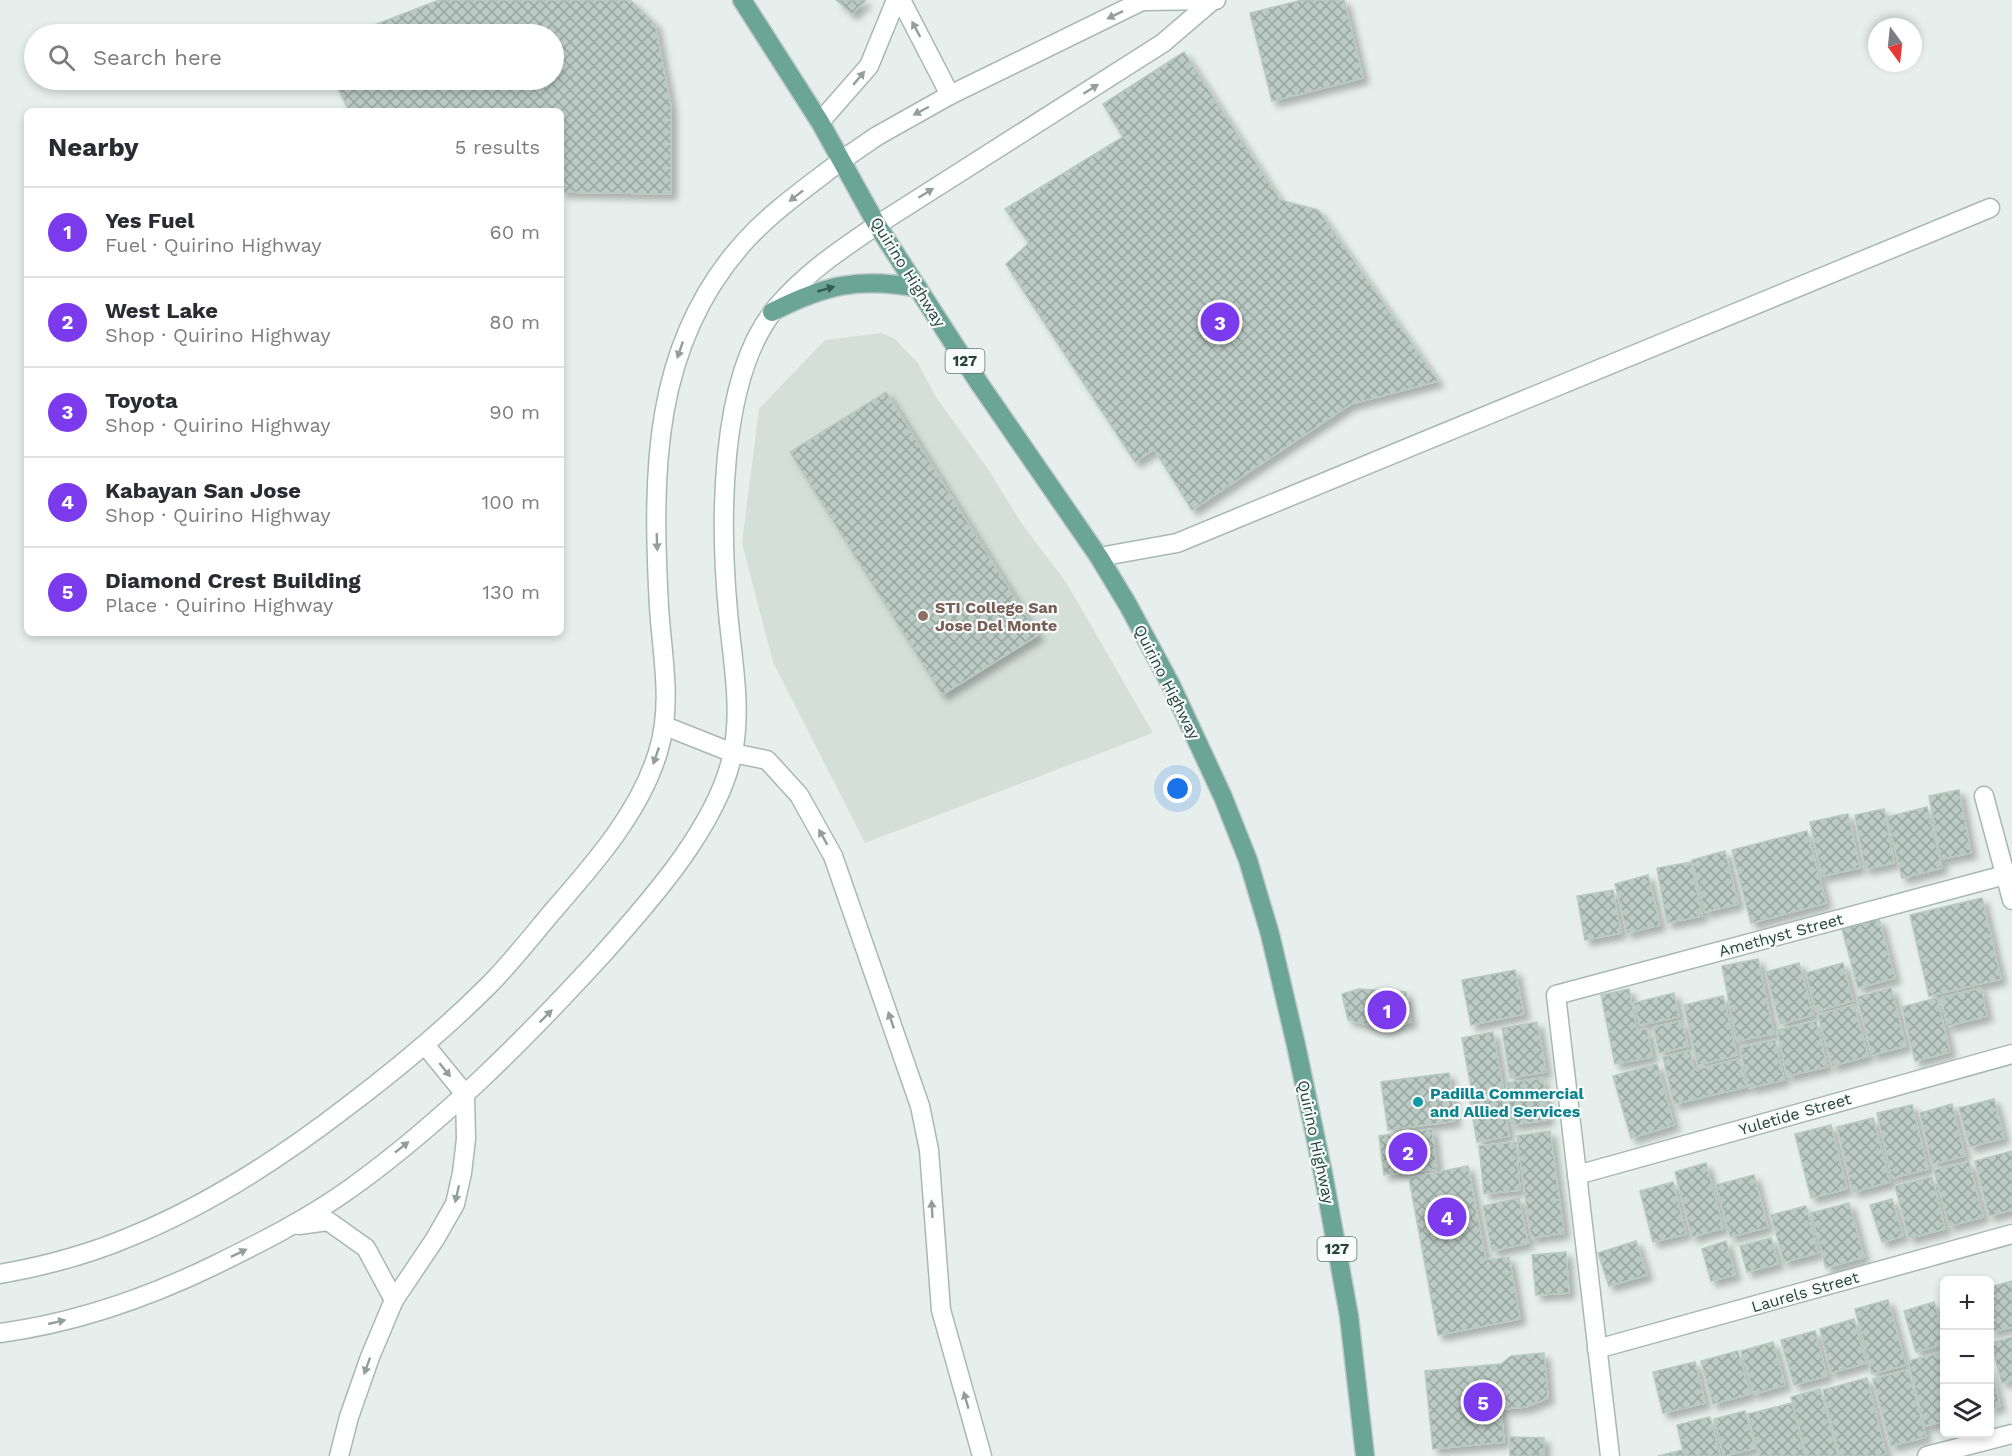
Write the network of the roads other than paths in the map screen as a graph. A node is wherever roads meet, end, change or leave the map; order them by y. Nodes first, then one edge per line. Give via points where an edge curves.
1 (742, 0) edge
2 (899, 0) edge
3 (1214, 1) edge
4 (950, 95) junction
5 (820, 122) junction
6 (842, 160) junction
7 (1990, 208) dead end
8 (877, 225) junction
9 (918, 288) junction
10 (772, 312) junction
11 (1099, 557) junction
12 (664, 726) junction
13 (733, 753) junction
14 (1984, 796) dead end
15 (2005, 875) junction
16 (2012, 900) edge
17 (425, 1045) junction
18 (2012, 1054) edge
19 (465, 1094) junction
20 (1577, 1175) junction
21 (288, 1227) junction
22 (2012, 1234) edge
23 (0, 1274) edge
24 (394, 1300) junction
25 (0, 1333) edge
26 (1598, 1349) junction
27 (2012, 1434) edge
28 (339, 1456) edge
29 (982, 1456) edge
30 (1365, 1456) edge
31 (1610, 1456) edge
32 (1927, 1456) edge

1 - 5 main road, Quirino Highway / 127
4 -> 2 street
5 -> 2 street via 869,66
3 -> 4 street via 1142,1
8 -> 3 street via 1163,43
4 -> 6 street
5 - 6 main road, Quirino Highway / 127
6 - 8 main road, Quirino Highway / 127
6 -> 12 street via 771,215 746,240 702,302 673,369 666,399 656,502 659,610 666,673
7 - 11 street via 1177,543
8 - 9 main road, Quirino Highway / 127
8 - 10 street via 812,270
10 -> 9 main road via 811,293 849,284 884,283
9 - 11 main road, Quirino Highway / 127
10 - 13 street via 754,340 734,400 724,494 724,569 736,711
11 - 30 main road, Quirino Highway / 127 via 1171,685 1248,860 1273,945 1324,1178 1349,1316
12 - 13 street
12 -> 17 street via 648,779 609,842 490,984
19 -> 13 street via 557,1005 681,860 715,801
29 -> 13 street via 941,1310 929,1150 920,1106 866,947 833,856 799,795 767,760
14 - 15 street
15 - 16 street
15 - 20 street, Amethyst Street via 1556,995
17 -> 19 street
17 - 23 street via 284,1153 219,1193 131,1237 81,1255
18 - 20 street, Yuletide Street
21 -> 19 street via 352,1187
19 -> 24 street via 466,1139 455,1204
20 - 26 street
21 - 24 street via 328,1221 357,1240 366,1248
25 -> 21 street via 86,1315 145,1296
22 - 26 street, Laurels Street
24 -> 28 street via 359,1387
26 - 31 street
27 - 32 street

